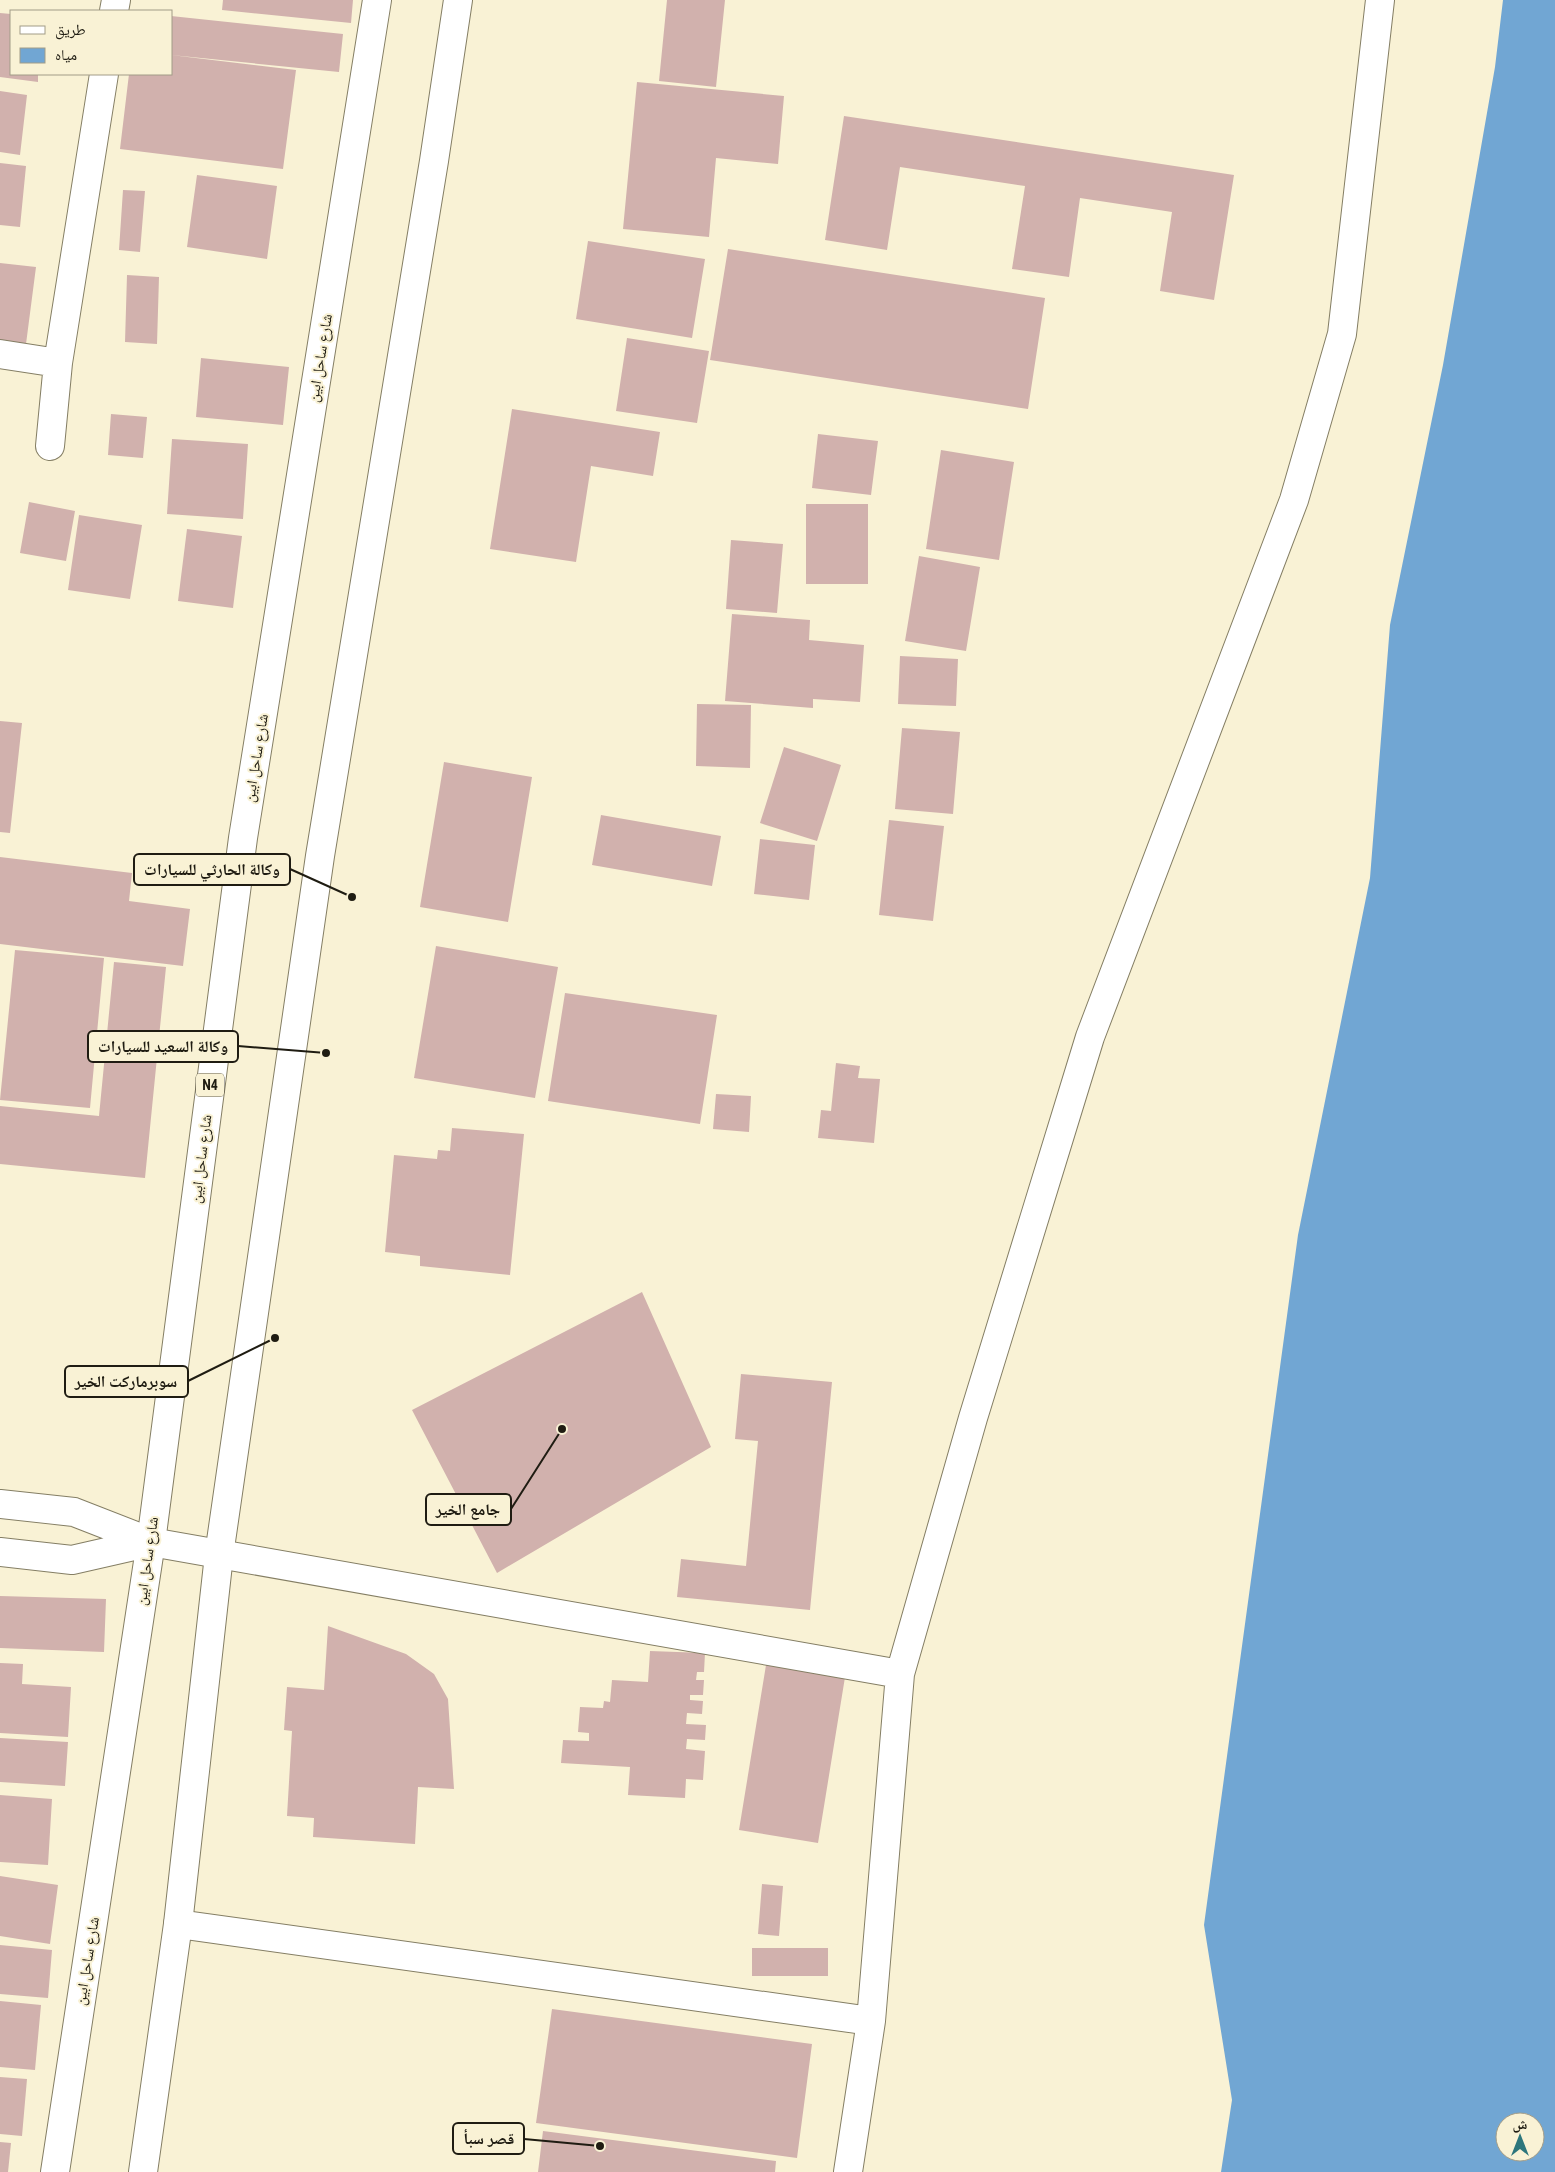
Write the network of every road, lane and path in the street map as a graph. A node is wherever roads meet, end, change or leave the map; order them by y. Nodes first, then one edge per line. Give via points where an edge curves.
1 (377, 0) edge
2 (458, 0) edge
3 (1380, 0) edge
4 (104, 75) edge
5 (0, 354) edge
6 (58, 363) junction
7 (50, 446) dead end
8 (0, 1504) edge
9 (150, 1542) junction
10 (0, 1552) edge
11 (219, 1555) junction
12 (900, 1674) junction
13 (178, 1924) junction
14 (871, 2021) junction
15 (55, 2172) edge
16 (143, 2172) edge
17 (848, 2172) edge

1 - 9 main road, شارع ساحل ابين / N4 via 243,838
2 - 11 main road via 320,856
3 - 12 main road via 1342,334 1294,500 1090,1036 973,1418
4 - 6 main road
5 - 6 main road
6 - 7 main road
8 - 9 main road via 74,1512
9 - 10 main road via 72,1560
9 - 11 main road
9 - 15 main road, شارع ساحل ابين / N4
11 - 12 main road
11 - 13 main road
12 - 14 main road
13 - 14 main road
13 - 16 main road
14 - 17 main road

